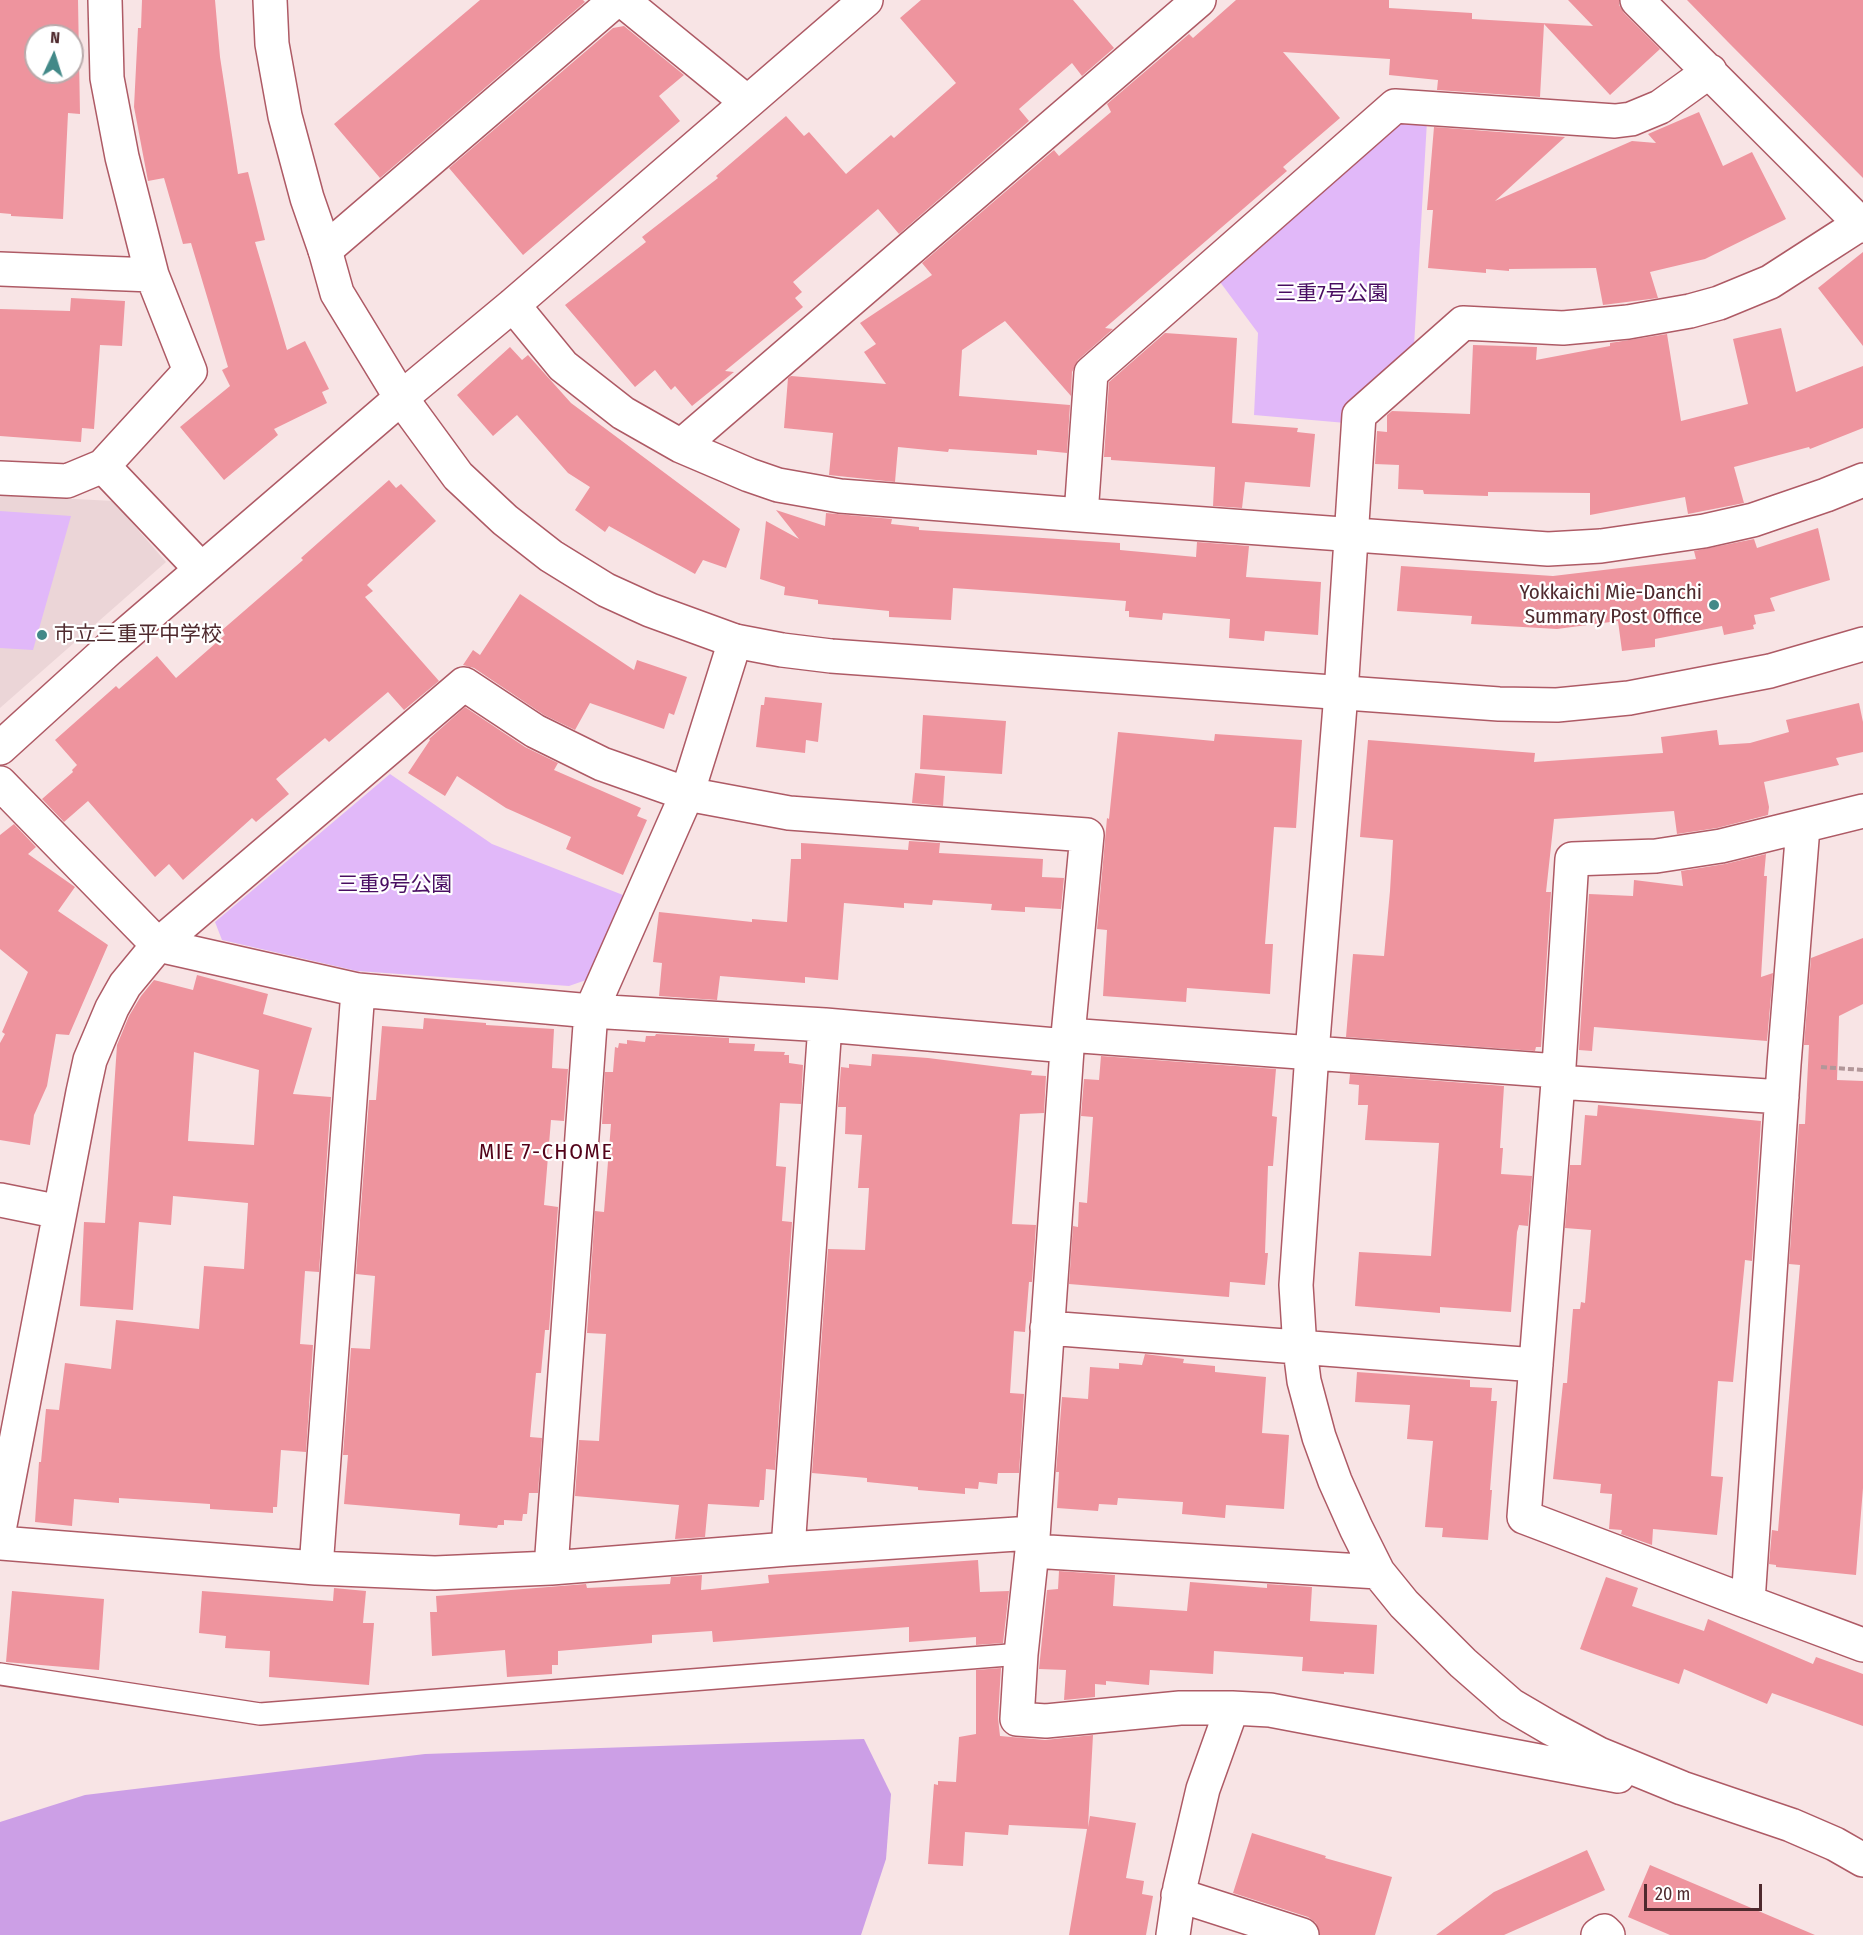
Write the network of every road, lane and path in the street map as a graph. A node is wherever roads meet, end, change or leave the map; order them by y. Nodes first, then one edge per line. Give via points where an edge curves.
1 (105, 0) edge
2 (270, 0) edge
3 (616, 0) edge
4 (622, 0) edge
5 (866, 0) edge
6 (1199, 0) edge
7 (1637, 0) edge
8 (1710, 71) junction
9 (747, 102) junction
10 (1862, 224) edge
11 (325, 250) junction
12 (0, 269) edge
13 (152, 275) junction
14 (513, 305) junction
15 (401, 398) junction
16 (681, 446) junction
17 (103, 466) junction
18 (0, 478) edge
19 (1863, 480) edge
20 (1081, 515) junction
21 (1352, 534) junction
22 (201, 569) junction
23 (735, 641) junction
24 (1863, 644) edge
25 (1341, 693) junction
26 (0, 748) edge
27 (0, 783) edge
28 (687, 794) junction
29 (1863, 810) edge
30 (1803, 827) junction
31 (158, 945) junction
32 (358, 990) junction
33 (591, 1011) junction
34 (825, 1025) junction
35 (1068, 1040) junction
36 (1312, 1053) junction
37 (1558, 1077) junction
38 (1782, 1097) junction
39 (0, 1200) edge
40 (60, 1212) junction
41 (1047, 1329) junction
42 (1300, 1349) junction
43 (1536, 1365) junction
44 (11, 1412) edge
45 (0, 1525) edge
46 (1032, 1542) junction
47 (0, 1543) edge
48 (788, 1549) junction
49 (316, 1568) junction
50 (551, 1568) junction
51 (1378, 1572) junction
52 (1748, 1602) junction
53 (1863, 1645) edge
54 (1021, 1654) junction
55 (0, 1674) edge
56 (1233, 1708) junction
57 (1682, 1788) junction
58 (1863, 1860) edge
59 (1178, 1895) junction
60 (1173, 1935) edge
61 (1302, 1935) edge
62 (1598, 1935) edge
63 (1608, 1935) edge

1 - 13 street via 107,78 122,158
2 - 11 street via 272,44 285,116
3 - 11 street
4 - 9 street
5 - 9 street
6 - 16 street
7 - 8 street
8 - 10 street
8 - 20 street via 1660,107 1615,121 1395,106 1091,373
9 - 14 street
10 - 21 street via 1770,282 1690,311 1563,328 1462,323 1359,415
11 - 15 street via 337,293
12 - 13 street
13 - 17 street via 190,370
14 - 15 street
14 - 16 street via 563,366 623,413
15 - 22 street
15 - 23 street via 458,476 551,556 606,590
16 - 20 street via 749,475 810,492
17 - 18 street via 67,481
17 - 22 street
19 - 21 street via 1753,520 1601,546 1548,549
20 - 21 street
21 - 25 street
22 - 26 street
23 - 25 street via 831,656
23 - 28 street
24 - 25 street via 1770,671 1687,688 1557,705
25 - 36 street
27 - 31 street
28 - 31 street via 602,764 535,731 464,684
28 - 33 street
28 - 35 street via 789,813 1087,835
29 - 30 street
30 - 37 street via 1656,856 1572,859
30 - 38 street
31 - 32 street
31 - 40 street via 125,985 90,1060
32 - 33 street
32 - 49 street
33 - 34 street
33 - 50 street
34 - 35 street
34 - 48 street
35 - 36 street
35 - 41 street
36 - 37 street
36 - 42 street via 1296,1285
37 - 38 street
37 - 43 street
38 - 52 street
39 - 40 street
40 - 44 street
41 - 42 street
41 - 46 street
42 - 43 street
42 - 51 street via 1319,1437
43 - 52 street via 1524,1517
44 - 45 street
46 - 48 street
46 - 51 street
46 - 54 street
47 - 49 street
48 - 50 street
49 - 50 street via 435,1573
51 - 57 street via 1463,1664 1511,1705 1599,1754
52 - 53 street
54 - 55 lane via 260,1714
54 - 56 street via 1017,1719 1046,1721 1180,1708
56 - 57 street via 1270,1710
56 - 59 street via 1203,1789
57 - 58 street via 1791,1825
59 - 60 street
59 - 61 street
62 - 63 street via 1604,1931

